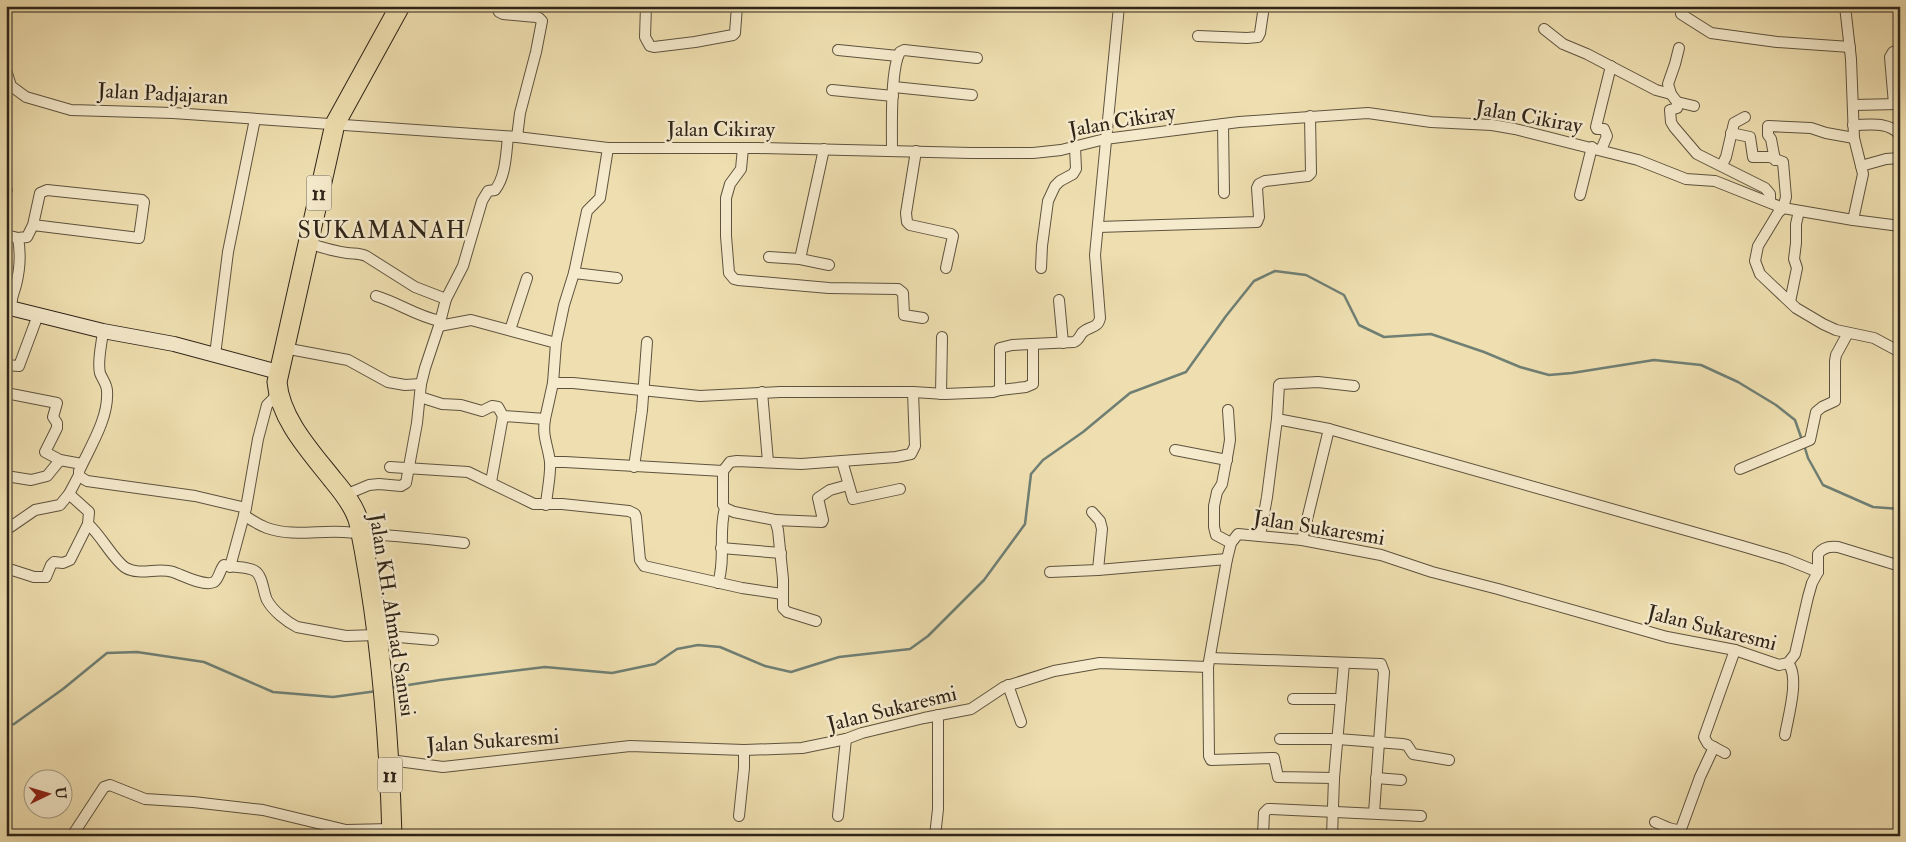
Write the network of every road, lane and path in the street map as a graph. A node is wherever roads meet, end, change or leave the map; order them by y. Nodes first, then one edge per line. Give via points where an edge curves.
1 (496, 6) edge
2 (646, 6) edge
3 (737, 6) edge
4 (1119, 6) edge
5 (1264, 6) edge
6 (1845, 6) edge
7 (396, 7) edge
8 (1680, 14) dead end
9 (1544, 29) dead end
10 (1198, 36) dead end
11 (1850, 47) junction
12 (1679, 48) dead end
13 (838, 50) dead end
14 (1900, 51) edge
15 (898, 56) junction
16 (978, 58) dead end
17 (1611, 66) junction
18 (6, 70) edge
19 (832, 90) dead end
20 (894, 92) junction
21 (972, 95) dead end
22 (1674, 103) junction
23 (1897, 104) edge
24 (1852, 105) junction
25 (1694, 106) dead end
26 (1310, 116) junction
27 (1745, 117) dead end
28 (255, 119) junction
29 (335, 124) junction
30 (1223, 124) junction
31 (1853, 125) junction
32 (1731, 133) junction
33 (1900, 135) edge
34 (513, 137) junction
35 (1854, 138) junction
36 (1105, 139) junction
37 (1075, 147) junction
38 (608, 148) junction
39 (744, 148) junction
40 (1596, 148) junction
41 (824, 149) junction
42 (892, 150) junction
43 (916, 151) junction
44 (1900, 158) edge
45 (1775, 160) junction
46 (1722, 165) junction
47 (1861, 166) junction
48 (1224, 193) dead end
49 (1580, 196) dead end
50 (1777, 205) junction
51 (1799, 211) junction
52 (1853, 220) junction
53 (33, 225) junction
54 (1900, 226) edge
55 (1098, 227) junction
56 (6, 235) edge
57 (18, 238) junction
58 (308, 243) junction
59 (769, 257) dead end
60 (800, 259) junction
61 (829, 265) dead end
62 (946, 268) dead end
63 (1041, 268) dead end
64 (574, 272) junction
65 (526, 278) dead end
66 (617, 278) dead end
67 (376, 296) dead end
68 (446, 299) junction
69 (1059, 300) dead end
70 (1790, 302) junction
71 (9, 307) edge
72 (38, 315) junction
73 (923, 318) dead end
74 (440, 323) junction
75 (510, 330) junction
76 (103, 331) junction
77 (1848, 333) junction
78 (942, 337) dead end
79 (647, 342) dead end
80 (556, 343) junction
81 (1063, 343) junction
82 (1033, 344) junction
83 (284, 348) junction
84 (1900, 352) edge
85 (215, 355) junction
86 (6, 365) edge
87 (278, 372) junction
88 (553, 383) junction
89 (421, 384) junction
90 (1354, 386) dead end
91 (643, 389) junction
92 (1000, 390) junction
93 (762, 392) junction
94 (913, 392) junction
95 (6, 393) edge
96 (278, 394) junction
97 (941, 394) junction
98 (420, 396) junction
99 (1228, 410) dead end
100 (503, 416) junction
101 (545, 419) junction
102 (1277, 419) junction
103 (1329, 429) junction
104 (1176, 450) dead end
105 (60, 460) junction
106 (1227, 460) junction
107 (842, 461) junction
108 (550, 462) junction
109 (768, 462) junction
110 (82, 464) junction
111 (390, 467) dead end
112 (634, 467) junction
113 (408, 468) junction
114 (1740, 469) dead end
115 (723, 471) junction
116 (79, 475) junction
117 (6, 476) edge
118 (491, 482) junction
119 (848, 485) junction
120 (900, 489) dead end
121 (69, 494) junction
122 (345, 495) junction
123 (546, 505) junction
124 (725, 508) junction
125 (245, 512) junction
126 (1092, 512) dead end
127 (775, 520) junction
128 (88, 524) junction
129 (6, 530) edge
130 (362, 534) junction
131 (1260, 536) junction
132 (1302, 540) junction
133 (464, 543) dead end
134 (1231, 543) junction
135 (721, 548) junction
136 (781, 553) junction
137 (1227, 559) junction
138 (1900, 566) edge
139 (230, 567) junction
140 (6, 568) edge
141 (1098, 570) junction
142 (1050, 572) dead end
143 (1818, 572) junction
144 (718, 583) junction
145 (782, 594) junction
146 (816, 621) dead end
147 (376, 635) junction
148 (433, 640) dead end
149 (1735, 650) junction
150 (1209, 662) junction
151 (1344, 663) junction
152 (1788, 663) junction
153 (1008, 685) junction
154 (1293, 698) dead end
155 (1341, 699) junction
156 (938, 715) junction
157 (1020, 722) dead end
158 (1785, 735) dead end
159 (1280, 739) dead end
160 (1338, 739) junction
161 (846, 740) junction
162 (1379, 743) junction
163 (1714, 747) junction
164 (744, 750) junction
165 (1725, 754) dead end
166 (390, 760) junction
167 (1449, 760) dead end
168 (1334, 778) junction
169 (1376, 778) junction
170 (1401, 780) dead end
171 (1332, 812) junction
172 (1374, 813) junction
173 (739, 816) dead end
174 (838, 816) dead end
175 (1421, 816) dead end
176 (1655, 822) dead end
177 (392, 832) edge
178 (72, 836) edge
179 (935, 836) edge
180 (1263, 836) edge
181 (1332, 836) edge

1 - 34 street via 503,14 536,17 542,22
2 - 3 street via 645,37 654,47 733,36
4 - 36 street
5 - 10 street via 1258,36
6 - 11 street
7 - 29 highway, 11
8 - 11 street via 1711,33
9 - 17 street via 1563,44
11 - 24 street
12 - 22 street via 1668,81
13 - 15 street
14 - 23 street via 1893,52 1890,57
15 - 16 street via 904,50
15 - 20 street
17 - 22 street
17 - 40 street via 1596,127 1606,131 1607,138
18 - 28 street, Jalan Padjajaran via 11,86 26,96 71,110
19 - 20 street
20 - 21 street
20 - 42 street
22 - 25 street
22 - 46 street via 1671,122 1692,150
23 - 24 street
24 - 31 street
26 - 30 street, Jalan Cikiray
26 - 40 street, Jalan Cikiray via 1368,112 1431,122 1492,125
26 - 55 street via 1310,173 1308,176 1259,184 1257,222
27 - 32 street via 1735,121
28 - 29 street, Jalan Padjajaran
28 - 85 street via 228,252
29 - 34 street, Jalan Cikiray
29 - 58 highway, 11
30 - 36 street, Jalan Cikiray
30 - 48 street
31 - 33 street via 1888,126
31 - 35 street
32 - 45 street via 1750,137 1753,157
32 - 46 street
34 - 38 street, Jalan Cikiray
34 - 68 street via 499,185 488,191 482,201 464,266
35 - 45 street via 1811,128 1768,126
35 - 47 street
36 - 37 street, Jalan Cikiray
36 - 55 street
37 - 43 street, Jalan Cikiray via 1033,153
37 - 63 street via 1076,169 1055,186 1048,201
38 - 39 street, Jalan Cikiray
38 - 64 street via 600,198 586,211
39 - 41 street, Jalan Cikiray
39 - 73 street via 741,169 730,184 726,198 731,276 738,280 829,288 898,289 903,293 904,315
40 - 49 street
40 - 50 street, Jalan Cikiray via 1686,179 1715,181
41 - 42 street, Jalan Cikiray
41 - 60 street
42 - 43 street, Jalan Cikiray
43 - 62 street via 907,222 953,236
44 - 47 street
45 - 50 street via 1782,161 1786,197
46 - 50 street via 1766,188
47 - 52 street via 1862,184
50 - 51 street, Jalan Cikiray
50 - 70 street via 1778,213 1758,246 1755,261 1760,274
51 - 52 street, Jalan Cikiray
51 - 70 street via 1794,259 1797,268
52 - 54 street, Jalan Cikiray
53 - 53 street via 40,193 46,190 144,202 138,238
53 - 57 street via 26,237
55 - 81 street via 1095,255 1099,324 1083,332 1076,341
56 - 57 street
57 - 71 street via 20,260
58 - 68 street via 348,254 360,253 414,287
58 - 83 highway, 11
59 - 60 street
60 - 61 street
64 - 66 street
64 - 80 street
65 - 75 street
67 - 74 street
68 - 74 street
69 - 81 street
70 - 77 street via 1823,324
71 - 72 street
72 - 76 street
72 - 86 street via 21,363
74 - 75 street via 471,320
74 - 89 street
75 - 80 street
76 - 85 street
76 - 110 street via 99,369 106,385 104,416
77 - 84 street via 1874,338
77 - 114 street via 1836,355 1835,402 1816,412 1808,441
78 - 97 street
79 - 91 street
80 - 88 street
81 - 82 street
82 - 92 street via 1033,384
82 - 92 street via 1000,348
83 - 87 highway, 11
83 - 89 street via 348,360 388,382
85 - 87 street
87 - 96 highway, 11
88 - 91 street
88 - 101 street
89 - 98 street
90 - 102 street via 1318,382 1280,384
91 - 93 street via 700,396
91 - 112 street
92 - 97 street
93 - 94 street
93 - 109 street
94 - 97 street
94 - 107 street via 914,452 896,457
95 - 105 street via 57,403 53,417 57,428 46,452
96 - 122 highway, Jalan KH. Ahmad Sanusi / 11 via 291,422
96 - 125 street via 267,405
98 - 100 street via 442,404 482,411 498,407
98 - 113 street
99 - 106 street via 1230,440
100 - 101 street
100 - 118 street
101 - 108 street via 544,441
102 - 103 street
102 - 131 street
103 - 132 street
103 - 143 street via 1742,546
104 - 106 street
105 - 110 street
105 - 117 street via 47,476 31,480
106 - 134 street via 1222,486 1216,492 1214,527 1218,536
107 - 109 street
107 - 119 street
108 - 112 street
108 - 123 street
109 - 115 street via 734,461
110 - 116 street
111 - 113 street
112 - 115 street
113 - 118 street via 468,472
113 - 122 street via 404,485 369,485
115 - 124 street
116 - 121 street
116 - 125 street via 87,481 195,496
118 - 123 street via 534,504
119 - 120 street via 851,496 856,499
119 - 127 street via 830,490 818,498 822,522
121 - 128 street via 89,512
121 - 129 street via 60,505 35,510
122 - 130 highway, Jalan KH. Ahmad Sanusi / 11 via 357,514
123 - 144 street via 632,512 636,517 640,560 644,566
124 - 127 street
124 - 135 street via 721,522
125 - 130 street via 268,528 281,531
125 - 139 street
126 - 141 street via 1102,529
127 - 136 street
128 - 139 street via 121,563 131,570 163,570 189,580 211,582 216,580 222,566
128 - 140 street via 70,560 54,562 46,577
130 - 133 street
130 - 147 highway, Jalan KH. Ahmad Sanusi / 11
131 - 132 street, Jalan Sukaresmi
131 - 134 street, Jalan Sukaresmi via 1238,534
132 - 149 street, Jalan Sukaresmi via 1381,555 1667,637
134 - 137 street, Jalan Sukaresmi
135 - 136 street
135 - 144 street
136 - 145 street
137 - 141 street
137 - 150 street, Jalan Sukaresmi
138 - 143 street, Jalan Sukaresmi via 1829,546 1818,554
139 - 147 street via 256,572 268,603 297,627 330,635
141 - 142 street
143 - 152 street, Jalan Sukaresmi via 1808,597 1795,654
144 - 145 street
145 - 146 street via 784,610
147 - 148 street
147 - 166 highway, Jalan KH. Ahmad Sanusi / 11
149 - 152 street, Jalan Sukaresmi via 1776,664
149 - 163 street via 1704,737
150 - 151 street
150 - 153 street, Jalan Sukaresmi via 1091,663
150 - 168 street via 1211,760 1274,758 1278,777
151 - 155 street
151 - 162 street via 1378,663 1383,668
152 - 158 street via 1792,667 1794,685
153 - 156 street, Jalan Sukaresmi via 971,709
153 - 157 street
154 - 155 street
155 - 160 street
156 - 161 street, Jalan Sukaresmi via 862,733
156 - 179 street
159 - 160 street
160 - 162 street
160 - 168 street
161 - 164 street, Jalan Sukaresmi via 802,748
161 - 174 street
162 - 167 street via 1405,744 1412,754
162 - 169 street
163 - 165 street
163 - 176 street via 1681,828 1672,829
164 - 166 street, Jalan Sukaresmi via 630,746 443,767
164 - 173 street
166 - 177 highway, Jalan KH. Ahmad Sanusi / 11
168 - 171 street
169 - 170 street
169 - 172 street
171 - 172 street
171 - 180 street via 1268,810 1264,813
171 - 181 street
172 - 175 street
177 - 178 street via 335,828 263,810 145,799 110,785 104,788

